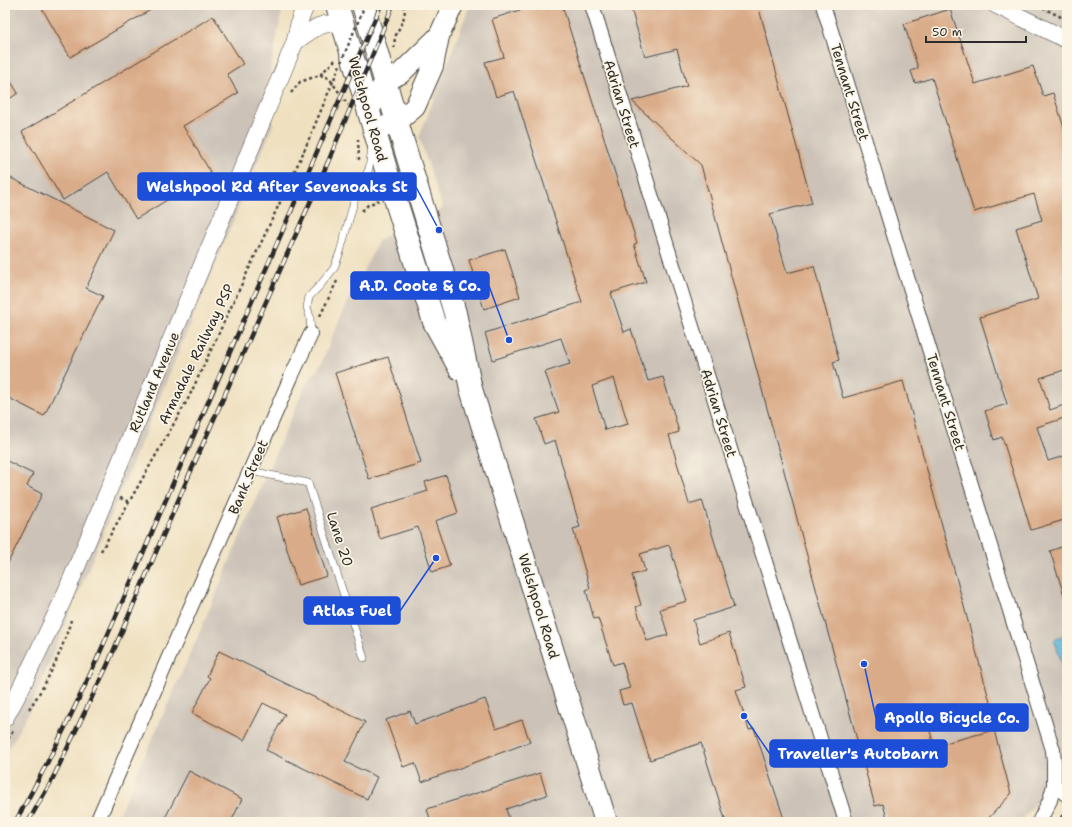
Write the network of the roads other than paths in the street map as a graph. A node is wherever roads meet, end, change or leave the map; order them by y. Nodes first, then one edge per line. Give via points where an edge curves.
1 (306, 5) edge
2 (364, 5) edge
3 (453, 5) edge
4 (592, 5) edge
5 (823, 5) edge
6 (996, 5) edge
7 (340, 15) edge
8 (439, 36) junction
9 (1067, 40) edge
10 (295, 42) junction
11 (385, 81) junction
12 (363, 122) junction
13 (397, 122) junction
14 (310, 334) joint
15 (471, 389) junction
16 (251, 471) junction
17 (364, 658) dead end
18 (9, 724) edge
19 (1054, 785) junction
20 (1067, 795) edge
21 (97, 822) edge
22 (606, 822) edge
23 (846, 822) edge
24 (1039, 822) edge

1 - 10 street, Rutland Avenue
2 - 11 main road, Welshpool Road
3 - 8 main road
4 - 23 street, Adrian Street
5 - 19 street, Tennant Street via 1053,750
6 - 9 street
7 - 10 street via 335,23 320,25
7 - 12 main road, Welshpool Road
8 - 11 main road via 400,74
8 - 13 main road via 433,66 415,107
10 - 18 street, Rutland Avenue via 62,602 18,694
11 - 12 main road
11 - 13 main road, Welshpool Road
12 - 13 main road
12 - 14 lane, Bank Street via 369,169 355,198 334,268 309,297 307,307
12 - 15 main road, Welshpool Road via 388,176 434,322
13 - 15 main road, Welshpool Road via 455,313
14 - 16 street, Bank Street
15 - 22 main road, Welshpool Road
16 - 17 lane, Lane 20 via 308,483
16 - 21 street, Bank Street
19 - 20 street
19 - 24 street, Tennant Street

